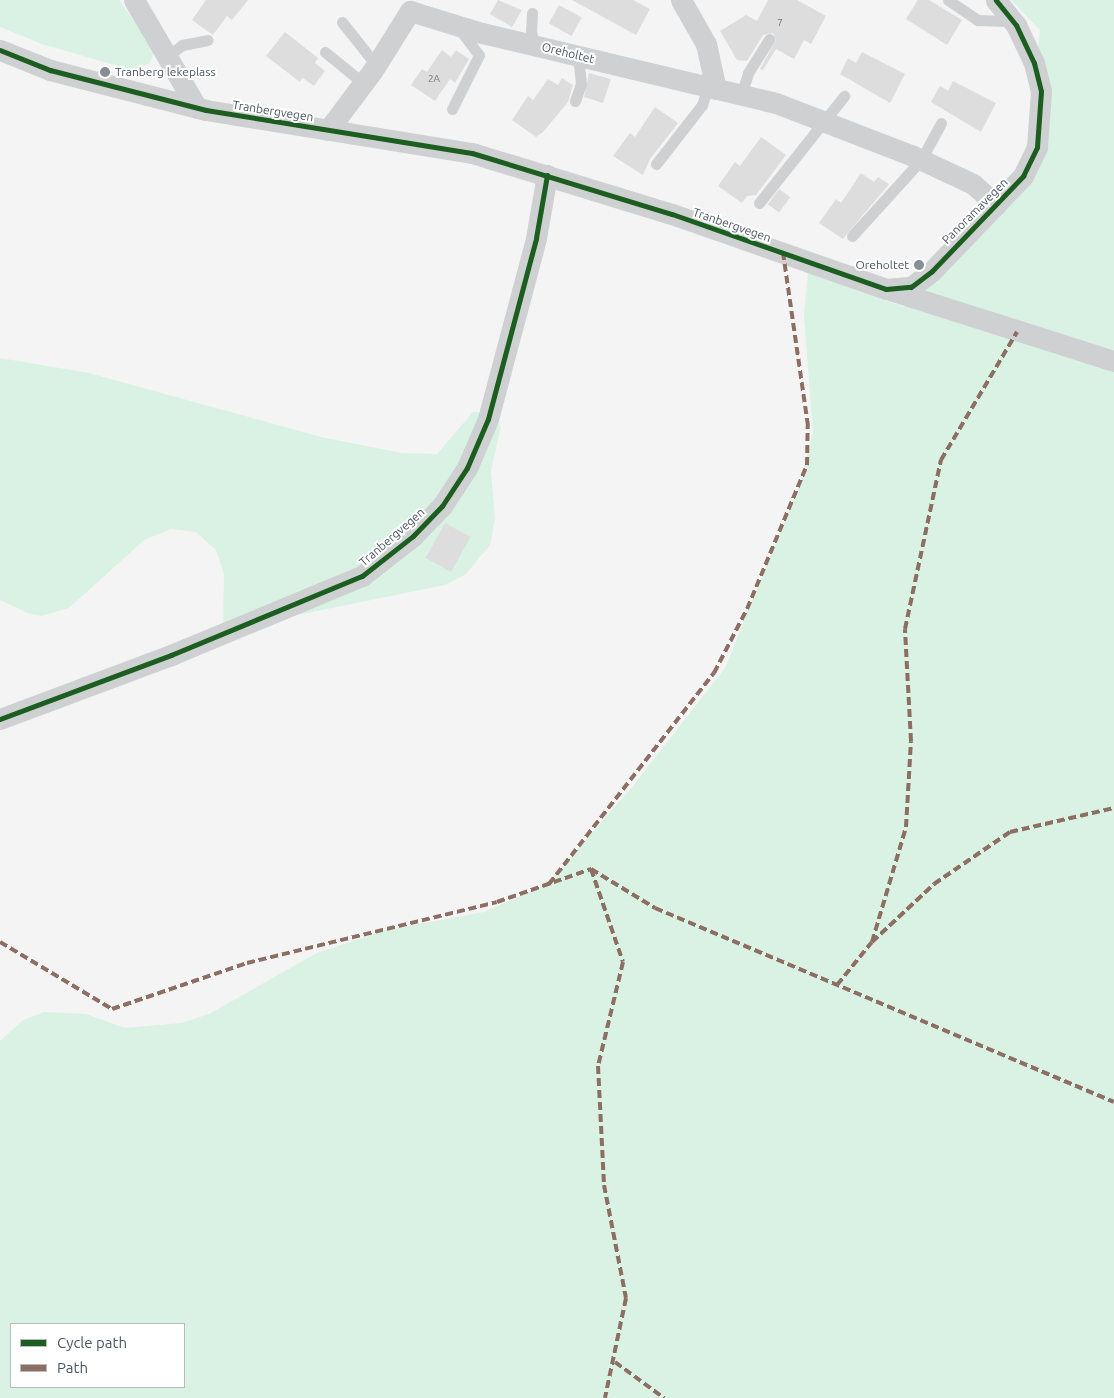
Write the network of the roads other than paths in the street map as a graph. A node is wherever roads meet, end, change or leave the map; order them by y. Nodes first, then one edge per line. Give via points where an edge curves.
1 (134, 0) edge
2 (682, 0) edge
3 (948, 0) edge
4 (996, 0) edge
5 (406, 6) edge
6 (532, 14) dead end
7 (1013, 21) junction
8 (342, 22) dead end
9 (456, 25) junction
10 (769, 39) dead end
11 (208, 40) dead end
12 (535, 45) junction
13 (0, 50) edge
14 (324, 52) dead end
15 (168, 56) junction
16 (578, 56) junction
17 (376, 65) junction
18 (363, 83) junction
19 (712, 88) junction
20 (741, 95) junction
21 (844, 96) dead end
22 (575, 101) dead end
23 (196, 108) junction
24 (452, 109) dead end
25 (822, 121) junction
26 (941, 123) dead end
27 (328, 130) junction
28 (921, 160) junction
29 (656, 164) dead end
30 (547, 175) junction
31 (759, 203) dead end
32 (996, 205) junction
33 (852, 236) dead end
34 (910, 287) joint
35 (886, 289) junction
36 (1114, 361) edge
37 (0, 719) edge

1 - 15 street
2 - 19 street via 706,44
3 - 7 lane via 978,20
4 - 7 street, Panoramavegen
5 - 9 street, Oreholtet
5 - 17 street, Oreholtet
6 - 12 lane via 531,32
7 - 32 street, Panoramavegen via 1034,63 1041,91 1041,117 1037,147 1023,176
8 - 17 lane
9 - 12 street, Oreholtet
9 - 24 lane via 479,55
10 - 20 lane via 748,73
11 - 15 lane via 182,45
12 - 16 street, Oreholtet
13 - 23 street, Tranbergvegen via 50,70
14 - 18 lane
15 - 23 street
16 - 19 street, Oreholtet
16 - 22 lane via 581,84
17 - 18 street, Oreholtet
18 - 27 street, Oreholtet
19 - 20 street, Oreholtet
19 - 29 lane
20 - 25 street, Oreholtet
21 - 25 lane
23 - 27 street, Tranbergvegen
25 - 28 street, Oreholtet
25 - 31 lane
26 - 28 lane
27 - 30 street, Tranbergvegen via 472,153
28 - 32 street, Oreholtet via 973,184
28 - 33 lane
30 - 35 street, Tranbergvegen
30 - 37 street, Tranbergvegen via 536,238 488,419 467,468 442,506 413,536 362,576 171,655
32 - 34 street, Panoramavegen via 932,271
34 - 35 street, Tranbergvegen
35 - 36 street, Tranbergvegen

